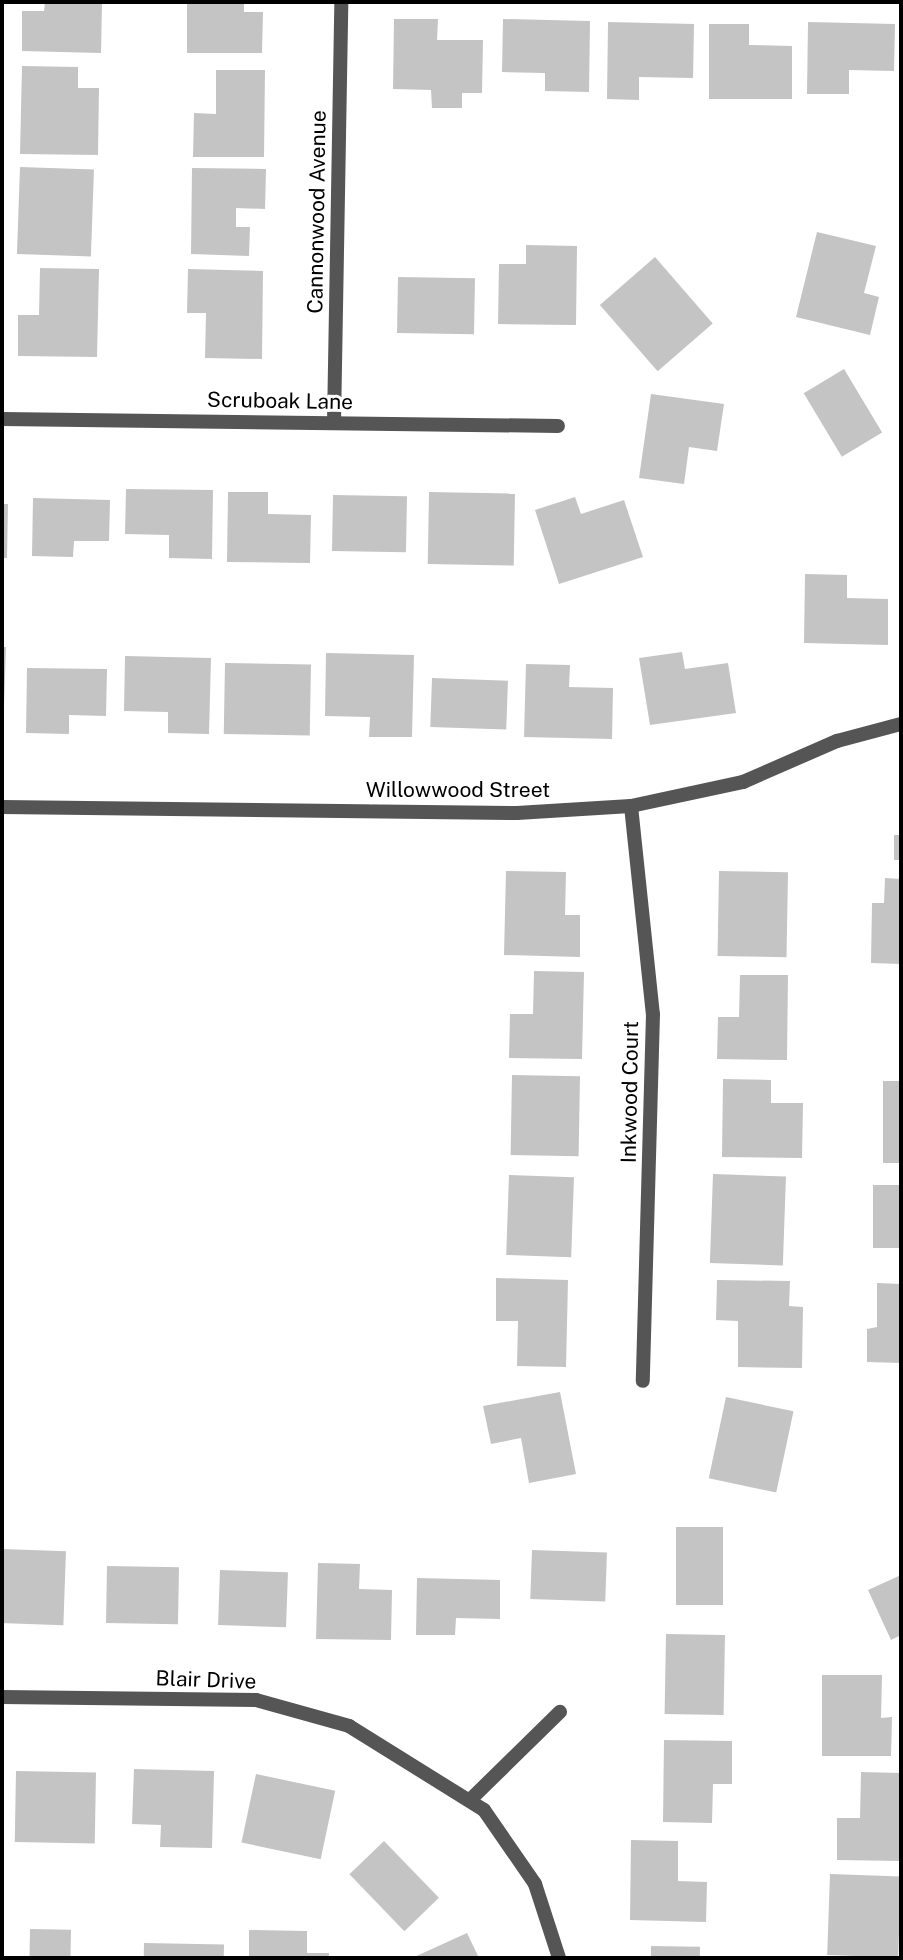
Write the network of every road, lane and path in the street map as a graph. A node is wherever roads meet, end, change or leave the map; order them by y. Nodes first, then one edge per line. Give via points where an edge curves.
1 (341, 2) edge
2 (2, 419) edge
3 (334, 423) junction
4 (558, 426) dead end
5 (901, 724) edge
6 (631, 806) junction
7 (2, 807) edge
8 (643, 1381) dead end
9 (2, 1697) edge
10 (560, 1712) dead end
11 (470, 1800) junction
12 (559, 1958) edge

1 - 3 street, Cannonwood Avenue
2 - 3 street, Scruboak Lane
3 - 4 street, Scruboak Lane
5 - 6 street, Willowwood Street via 837,741 743,782
6 - 7 street, Willowwood Street via 517,813
6 - 8 street, Inkwood Court via 653,1014
9 - 11 street, Blair Drive via 256,1700 349,1726
10 - 11 street
11 - 12 street, Blair Drive via 484,1810 535,1884

